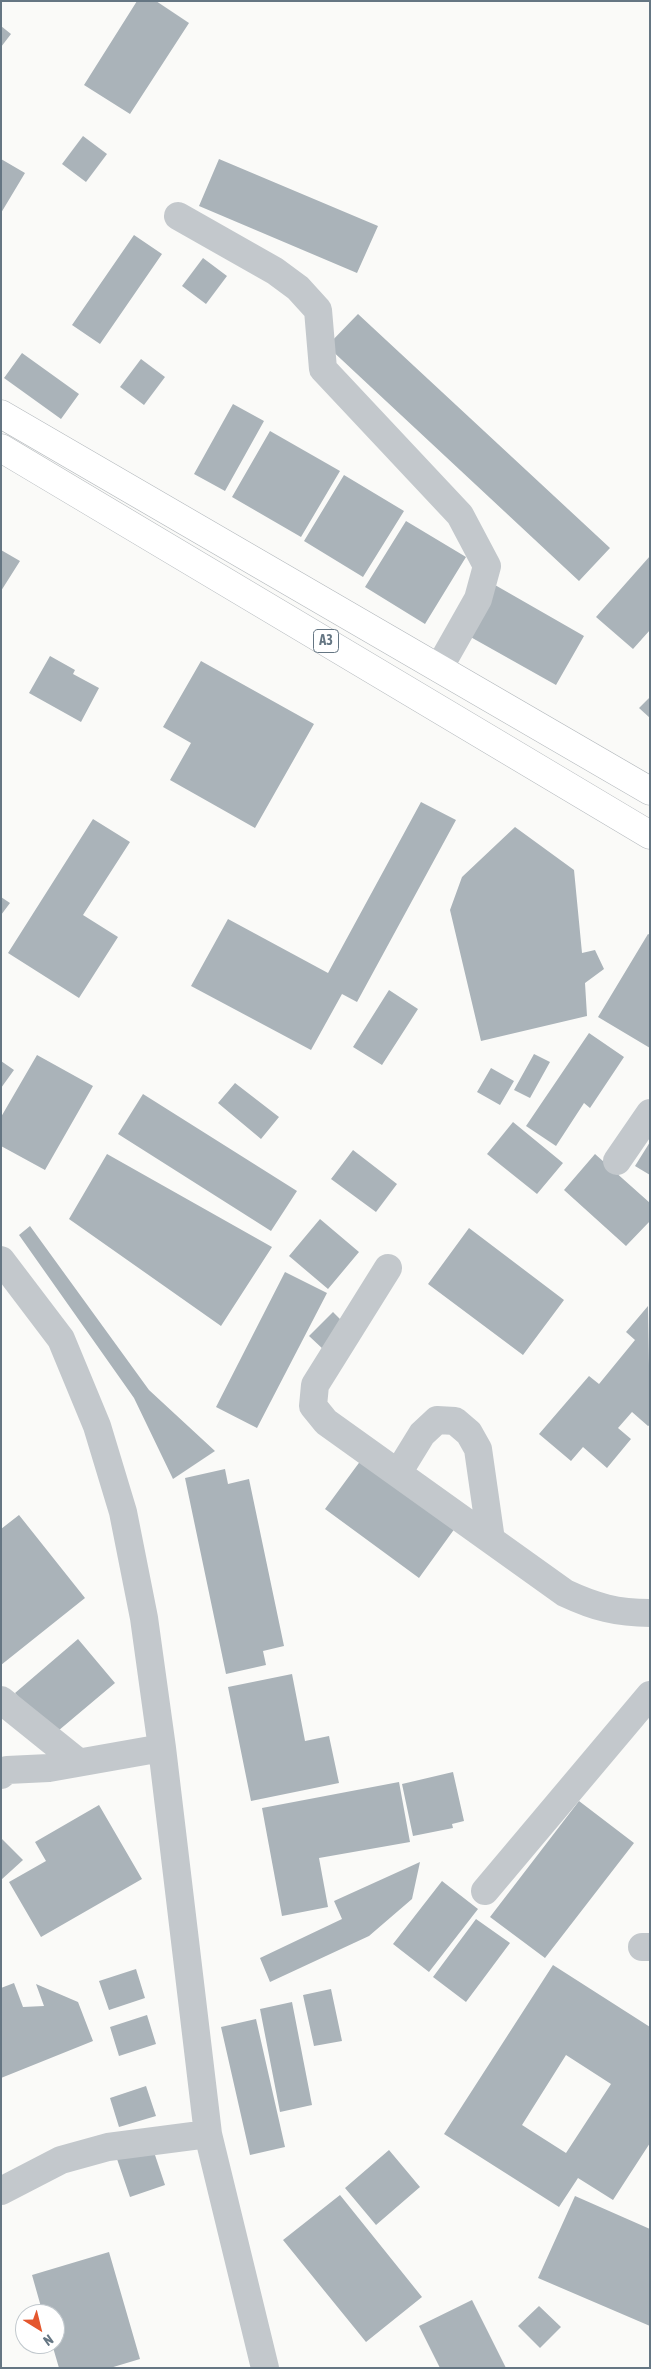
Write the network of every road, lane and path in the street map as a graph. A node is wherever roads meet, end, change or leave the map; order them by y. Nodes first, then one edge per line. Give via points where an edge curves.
1 (178, 216) dead end
2 (1, 414) edge
3 (1, 448) edge
4 (439, 668) junction
5 (650, 792) edge
6 (650, 835) edge
7 (650, 1113) edge
8 (617, 1161) dead end
9 (1, 1260) edge
10 (388, 1268) dead end
11 (398, 1473) junction
12 (491, 1540) junction
13 (650, 1613) edge
14 (650, 1695) edge
15 (1, 1700) edge
16 (162, 1748) junction
17 (78, 1762) junction
18 (1, 1775) edge
19 (486, 1891) dead end
20 (208, 2134) junction
21 (1, 2191) edge
22 (265, 2368) edge

1 - 4 street via 275,271 318,310 323,369 460,515 487,566 478,599
2 - 4 highway, A3
3 - 6 highway, A3
4 - 5 highway, A3
7 - 8 street
9 - 16 street via 61,1339 97,1426 123,1512 144,1618
10 - 11 street via 315,1385 314,1406 326,1422
11 - 12 street
11 - 12 street via 422,1434 437,1420 455,1420 469,1433 478,1449
12 - 13 street via 565,1594 594,1607
14 - 19 street
15 - 17 street
16 - 17 street
16 - 20 street
17 - 18 street via 49,1768 6,1770
20 - 21 street via 108,2147 61,2160
20 - 22 street

